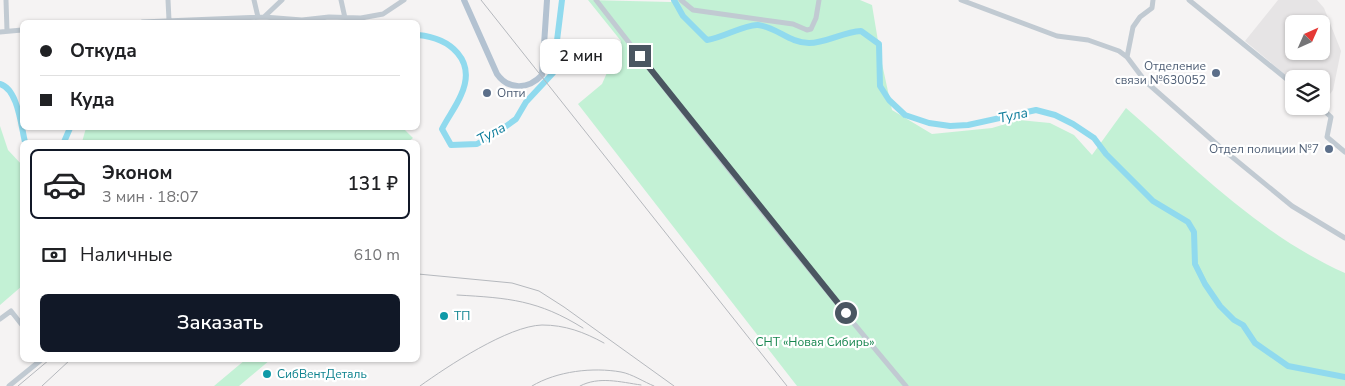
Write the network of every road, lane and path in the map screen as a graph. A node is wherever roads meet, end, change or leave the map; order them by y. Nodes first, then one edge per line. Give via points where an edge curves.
1 (6, 0) edge
2 (168, 0) edge
3 (254, 0) edge
4 (282, 0) edge
5 (341, 0) edge
6 (404, 0) edge
7 (464, 0) edge
8 (547, 0) edge
9 (596, 0) edge
10 (681, 0) edge
11 (819, 0) edge
12 (961, 0) edge
13 (1153, 0) edge
14 (1189, 0) edge
15 (261, 17) junction
16 (345, 18) junction
17 (169, 20) joint
18 (20, 30) edge
19 (7, 31) junction
20 (0, 32) edge
21 (1127, 57) junction
22 (1285, 78) edge
23 (1330, 115) edge
24 (1345, 152) edge
25 (1345, 238) edge
26 (0, 319) edge
27 (20, 322) edge
28 (39, 362) edge
29 (9, 386) edge
30 (906, 386) edge

1 - 19 street
2 - 17 street
3 - 15 street
4 - 15 street
5 - 16 street
6 - 16 street via 382,14
7 - 8 main road via 497,74 506,84 517,87 533,83 542,75
9 - 30 street via 822,287
10 - 11 street via 693,10 793,24 807,30 811,29 816,18
12 - 21 street via 1056,36 1103,44
13 - 21 street via 1152,8 1133,27
14 - 22 street
15 - 16 street via 302,20
15 - 17 street
18 - 19 street
19 - 20 street
21 - 25 street via 1144,81 1220,147 1292,206
23 - 24 street via 1327,137
26 - 27 street via 12,310
28 - 29 street

